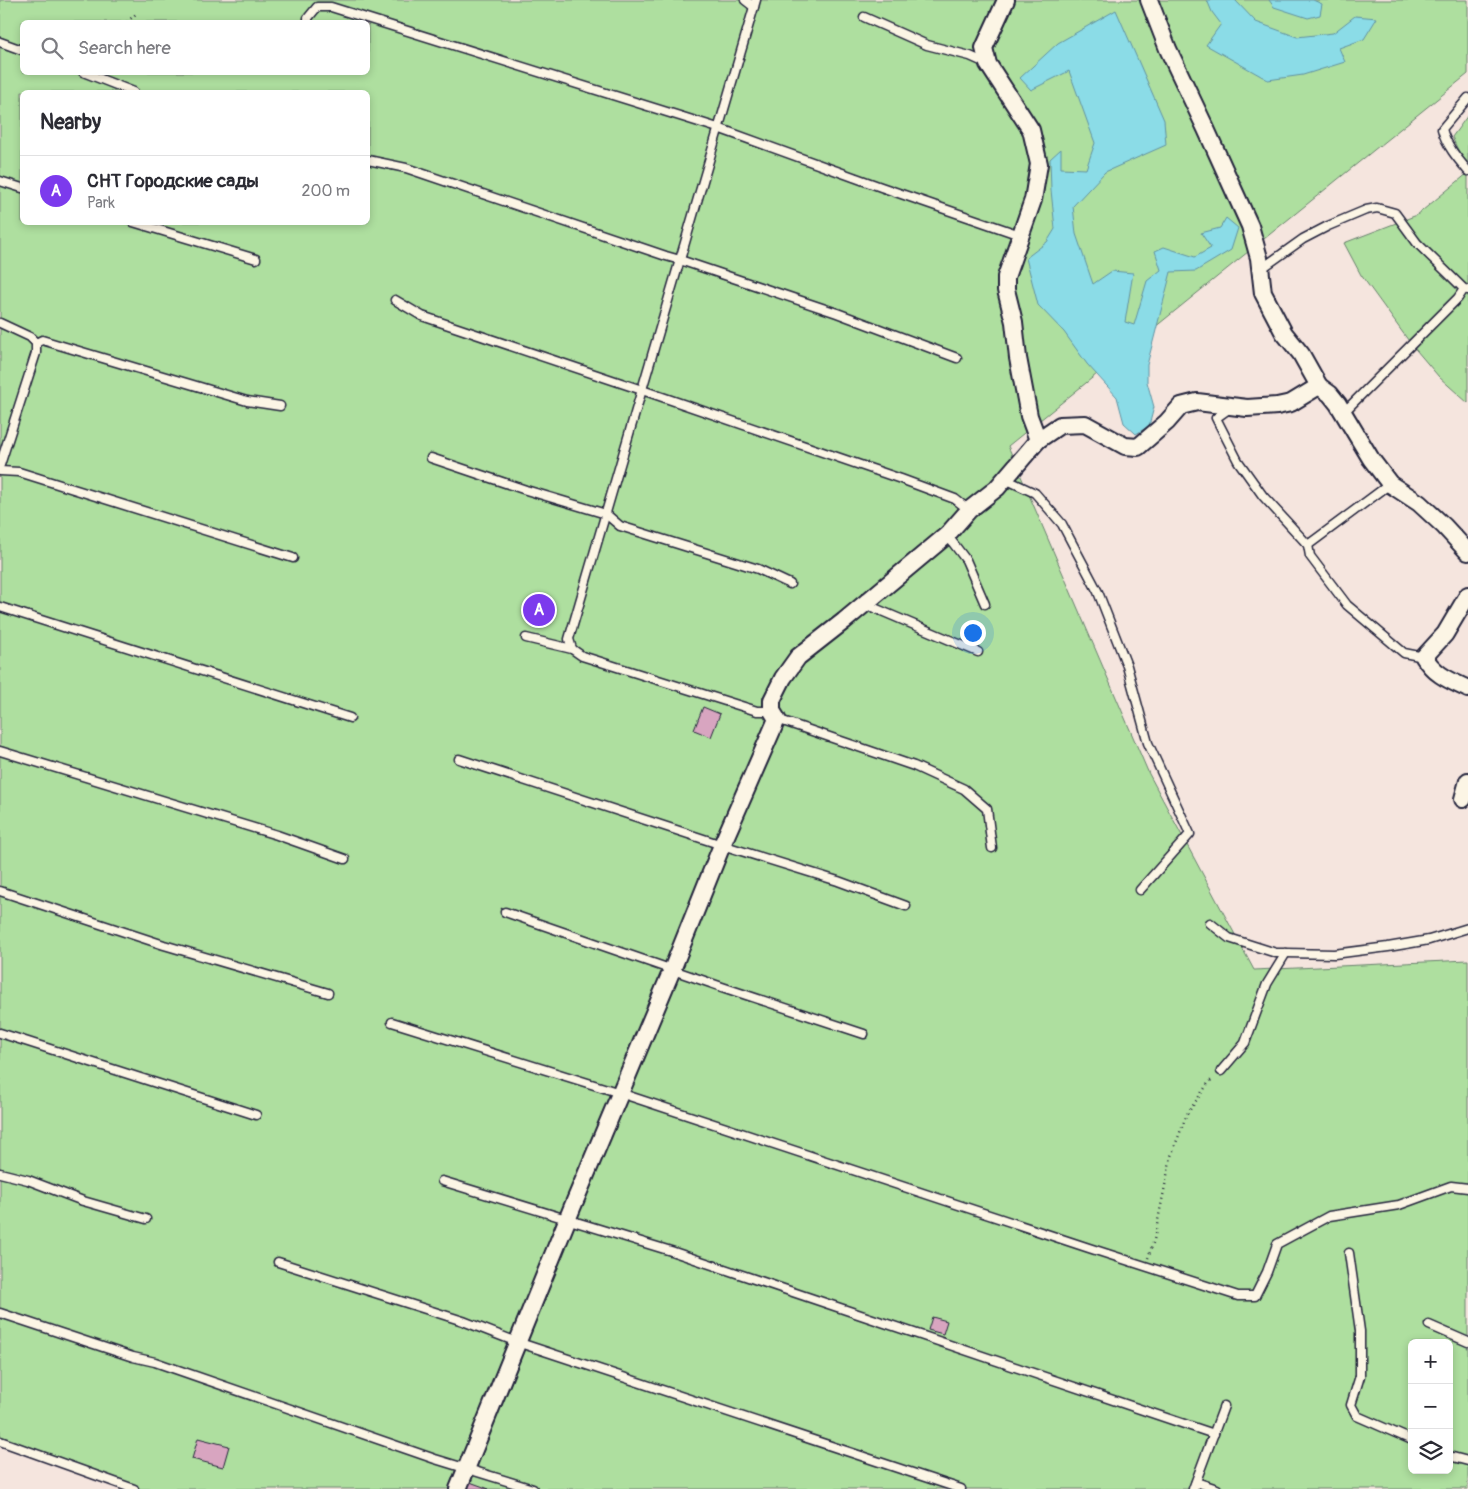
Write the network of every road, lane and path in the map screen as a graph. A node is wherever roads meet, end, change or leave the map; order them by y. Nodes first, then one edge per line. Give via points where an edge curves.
1 (745, 0) edge
2 (1006, 0) edge
3 (1149, 0) edge
4 (755, 4) edge
5 (138, 12) dead end
6 (864, 18) dead end
7 (129, 20) edge
8 (308, 20) edge
9 (0, 42) edge
10 (20, 49) edge
11 (988, 64) junction
12 (91, 75) edge
13 (129, 90) edge
14 (1468, 98) edge
15 (718, 128) junction
16 (370, 160) edge
17 (1468, 171) edge
18 (0, 182) edge
19 (20, 187) edge
20 (143, 225) edge
21 (1020, 235) junction
22 (256, 259) dead end
23 (680, 260) junction
24 (1260, 269) junction
25 (1466, 289) edge
26 (395, 300) dead end
27 (0, 323) edge
28 (36, 342) junction
29 (957, 358) dead end
30 (1319, 386) junction
31 (642, 390) junction
32 (280, 406) dead end
33 (1232, 407) junction
34 (1343, 413) junction
35 (1038, 440) junction
36 (431, 458) dead end
37 (0, 465) edge
38 (0, 471) edge
39 (1005, 479) junction
40 (1390, 484) junction
41 (969, 510) junction
42 (606, 514) junction
43 (947, 535) junction
44 (1308, 544) junction
45 (1468, 552) edge
46 (293, 558) dead end
47 (790, 584) dead end
48 (1468, 595) edge
49 (864, 604) junction
50 (986, 604) dead end
51 (0, 607) edge
52 (526, 638) dead end
53 (572, 649) junction
54 (978, 652) dead end
55 (1424, 657) junction
56 (1468, 689) edge
57 (774, 715) junction
58 (350, 718) dead end
59 (0, 751) edge
60 (459, 760) dead end
61 (1468, 781) edge
62 (1463, 798) dead end
63 (722, 845) junction
64 (992, 848) dead end
65 (345, 859) dead end
66 (1140, 890) dead end
67 (0, 891) edge
68 (906, 906) dead end
69 (505, 912) dead end
70 (1210, 923) dead end
71 (1468, 928) edge
72 (1286, 953) junction
73 (672, 970) junction
74 (328, 993) dead end
75 (392, 1022) dead end
76 (0, 1033) edge
77 (864, 1034) dead end
78 (1221, 1071) joint
79 (620, 1093) junction
80 (256, 1115) dead end
81 (0, 1173) edge
82 (442, 1181) dead end
83 (1468, 1188) edge
84 (146, 1219) dead end
85 (567, 1219) junction
86 (1349, 1253) dead end
87 (278, 1262) dead end
88 (1145, 1266) junction
89 (0, 1313) edge
90 (1429, 1326) dead end
91 (517, 1342) junction
92 (1468, 1342) edge
93 (1224, 1406) dead end
94 (1214, 1434) junction
95 (1408, 1438) edge
96 (0, 1441) edge
97 (1453, 1457) edge
98 (1468, 1461) edge
99 (466, 1468) junction
100 (1195, 1486) edge
101 (134, 1489) edge
102 (458, 1489) edge
103 (533, 1489) edge
104 (961, 1489) edge
105 (1217, 1489) edge

1 - 4 lane
2 - 11 street via 984,48
3 - 24 street via 1168,49 1250,226
4 - 15 lane
5 - 7 path
6 - 11 lane via 927,45
8 - 15 lane via 317,7 331,7
9 - 10 lane
11 - 21 street via 1031,130 1039,164 1034,200
12 - 13 lane
14 - 17 lane via 1442,129 1444,138
15 - 21 lane
15 - 23 lane
16 - 23 lane via 406,168
18 - 19 lane
20 - 22 lane
21 - 35 street via 1006,277 1006,290 1029,416
23 - 29 lane via 837,312
23 - 31 lane
24 - 25 lane via 1303,239 1377,208 1395,213 1417,243
24 - 30 street via 1263,292 1284,333 1301,354
25 - 34 lane
26 - 31 lane via 422,316
27 - 28 lane
28 - 32 lane via 42,340 247,401
28 - 37 lane via 36,353
30 - 33 street via 1291,403
30 - 34 street via 1330,394
31 - 41 lane via 956,499
31 - 42 lane
33 - 35 street via 1197,402 1181,406 1138,447 1125,446 1086,424 1060,425
33 - 44 lane via 1216,418 1238,461 1263,496
34 - 40 street
35 - 39 street
36 - 42 lane
38 - 46 lane via 19,472
39 - 41 street
39 - 66 lane via 1034,492 1062,524 1098,592 1127,666 1148,744 1190,834
40 - 44 lane
40 - 45 street via 1419,503
41 - 43 street
42 - 47 lane via 620,526 758,569
42 - 53 lane via 569,639
43 - 49 street
43 - 50 lane via 966,560
44 - 55 lane via 1310,556 1347,605 1404,653
48 - 55 street via 1445,634
49 - 54 lane
49 - 57 street via 798,657 772,700
51 - 58 lane
52 - 53 lane
53 - 57 lane via 582,656
55 - 56 street via 1430,668
57 - 63 street
57 - 64 lane via 914,766 964,789 986,808
59 - 65 lane via 277,835
60 - 63 lane
61 - 62 street
63 - 68 lane
63 - 73 street
67 - 74 lane via 164,945
69 - 73 lane
70 - 72 lane via 1229,938 1276,953
71 - 72 lane via 1388,948 1334,954
72 - 78 lane via 1266,984 1245,1044
73 - 77 lane
73 - 79 street
75 - 79 lane
76 - 80 lane
78 - 88 path via 1209,1082 1187,1114 1171,1156 1154,1240
79 - 85 street
79 - 88 lane
81 - 84 lane
82 - 85 lane
83 - 88 lane via 1451,1186 1400,1205 1329,1216 1277,1244 1255,1296 1238,1296
85 - 91 street
85 - 94 lane
86 - 95 lane via 1360,1331 1360,1376 1351,1405 1357,1416
87 - 91 lane
89 - 99 lane
90 - 92 lane
91 - 99 street
91 - 104 lane
93 - 94 lane
94 - 100 lane
96 - 101 lane
97 - 98 lane
99 - 102 street
99 - 103 lane
100 - 105 lane

